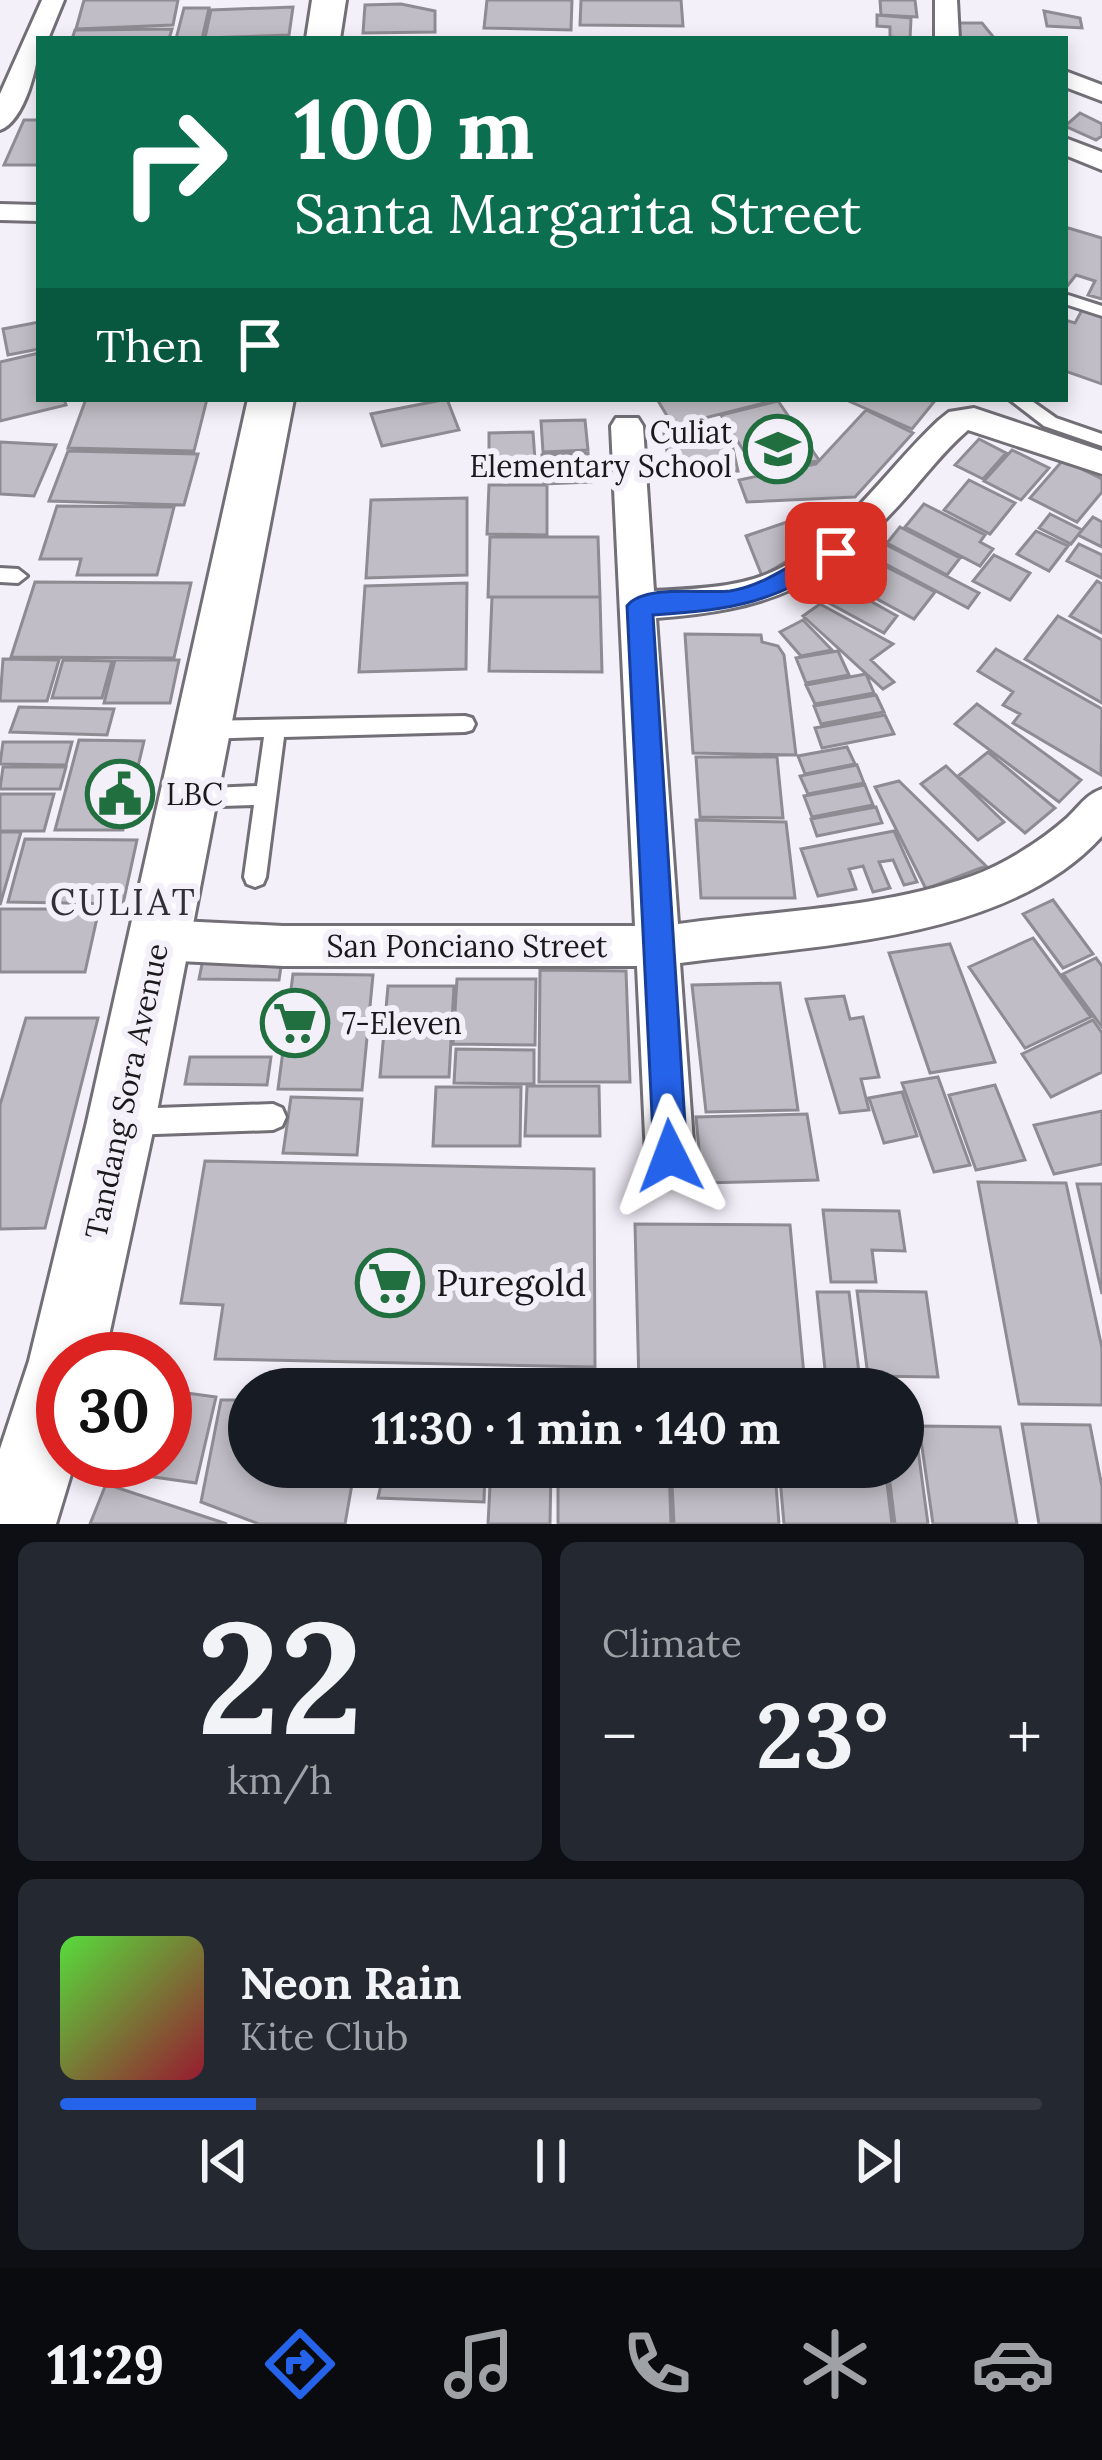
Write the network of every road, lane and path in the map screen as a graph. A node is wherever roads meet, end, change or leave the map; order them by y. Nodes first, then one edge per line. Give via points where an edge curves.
1 (53, 0) edge
2 (329, 0) edge
3 (946, 0) edge
4 (40, 36) edge
5 (323, 36) edge
6 (947, 36) edge
7 (0, 46) edge
8 (35, 48) joint
9 (1068, 59) edge
10 (1102, 62) edge
11 (1068, 79) edge
12 (1102, 94) edge
13 (0, 122) edge
14 (1068, 147) edge
15 (1102, 162) edge
16 (0, 212) edge
17 (36, 213) edge
18 (1068, 300) edge
19 (1102, 310) edge
20 (271, 402) edge
21 (1021, 402) edge
22 (627, 426) dead end
23 (1101, 445) edge
24 (640, 606) junction
25 (465, 724) dead end
26 (275, 729) junction
27 (201, 730) junction
28 (266, 795) junction
29 (187, 798) junction
30 (1102, 806) edge
31 (255, 877) dead end
32 (158, 940) junction
33 (660, 946) junction
34 (273, 1118) dead end
35 (121, 1122) junction
36 (670, 1156) dead end
37 (72, 1332) edge
38 (36, 1459) edge
39 (16, 1524) edge

1 - 4 street
2 - 5 main road
3 - 6 street
7 - 8 street
8 - 13 street
9 - 10 street
11 - 12 street
14 - 15 street
16 - 17 street
18 - 19 lane
20 - 27 main road, Tandang Sora Avenue
21 - 23 lane
22 - 24 street
23 - 24 street via 960,420 836,553 802,575 732,600
24 - 33 street
25 - 26 lane
26 - 27 lane
26 - 28 lane
27 - 29 main road, Tandang Sora Avenue
28 - 29 lane
28 - 31 lane
29 - 32 main road, Tandang Sora Avenue
30 - 33 street, San Ponciano Street via 1083,830 980,893 892,915
32 - 33 street, San Ponciano Street
32 - 35 main road, Tandang Sora Avenue
33 - 36 street
34 - 35 lane
35 - 37 main road, Tandang Sora Avenue
38 - 39 main road

